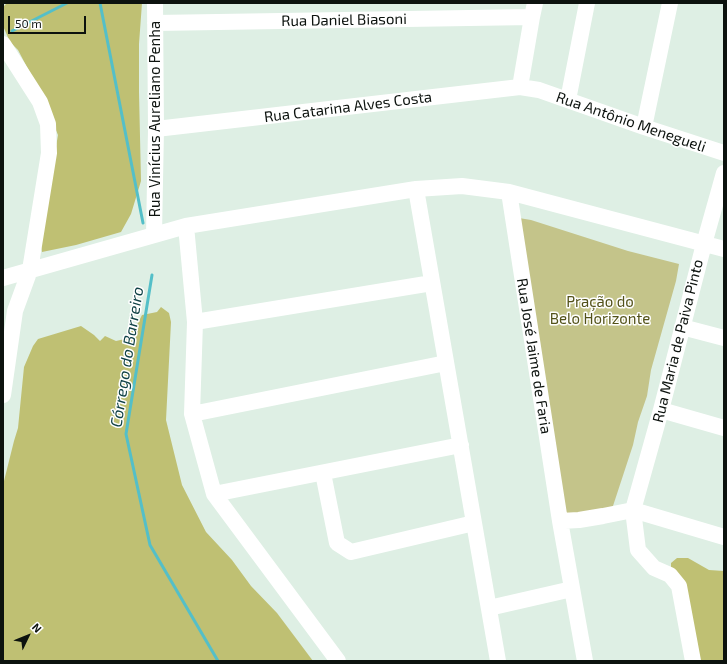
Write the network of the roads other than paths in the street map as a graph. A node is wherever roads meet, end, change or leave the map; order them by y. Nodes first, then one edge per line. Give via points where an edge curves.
1 (155, 3) edge
2 (587, 3) edge
3 (670, 3) edge
4 (534, 10) edge
5 (155, 23) junction
6 (3, 44) edge
7 (520, 87) junction
8 (539, 90) joint
9 (568, 100) junction
10 (644, 127) junction
11 (156, 129) junction
12 (724, 153) edge
13 (724, 173) edge
14 (416, 189) junction
15 (509, 192) junction
16 (186, 226) junction
17 (154, 235) junction
18 (704, 244) junction
19 (724, 249) edge
20 (30, 270) junction
21 (3, 278) edge
22 (432, 283) junction
23 (195, 322) junction
24 (682, 327) junction
25 (724, 338) edge
26 (446, 363) junction
27 (4, 390) edge
28 (661, 410) junction
29 (192, 414) junction
30 (724, 428) edge
31 (461, 446) junction
32 (323, 473) junction
33 (214, 494) junction
34 (633, 510) junction
35 (560, 521) junction
36 (474, 523) junction
37 (724, 537) edge
38 (572, 589) junction
39 (489, 608) junction
40 (338, 661) edge
41 (498, 661) edge
42 (585, 661) edge
43 (693, 661) edge

1 - 5 street, Rua Vinícius Aureliano Penha
2 - 9 street
3 - 10 street
4 - 5 street, Rua Daniel Biasoni
4 - 7 street
5 - 11 street, Rua Vinícius Aureliano Penha
6 - 20 street via 40,102 48,124 49,153
7 - 8 street, Rua Catarina Alves Costa
7 - 11 street, Rua Catarina Alves Costa
8 - 9 street, Rua Antônio Menegueli
9 - 10 street, Rua Antônio Menegueli
10 - 12 street, Rua Antônio Menegueli
11 - 17 street, Rua Vinícius Aureliano Penha
13 - 18 street, Rua Maria de Paiva Pinto
14 - 15 street via 462,186
14 - 16 street
14 - 22 street
15 - 18 street
15 - 35 street, Rua José Jaime de Faria
16 - 17 street
16 - 23 street
17 - 20 street
18 - 19 street
18 - 24 street, Rua Maria de Paiva Pinto
20 - 21 street
20 - 27 street via 15,311
22 - 23 street
22 - 26 street
23 - 29 street
24 - 25 street
24 - 28 street, Rua Maria de Paiva Pinto
26 - 29 street
26 - 31 street
28 - 30 street
28 - 34 street, Rua Maria de Paiva Pinto
29 - 33 street
31 - 32 street
31 - 36 street
32 - 33 street
32 - 36 street via 337,543 351,552
33 - 40 street
34 - 35 street
34 - 37 street
34 - 43 street via 638,550 654,568 670,575 679,586
35 - 38 street, Rua José Jaime de Faria
36 - 39 street
38 - 39 street
38 - 42 street, Rua José Jaime de Faria
39 - 41 street

